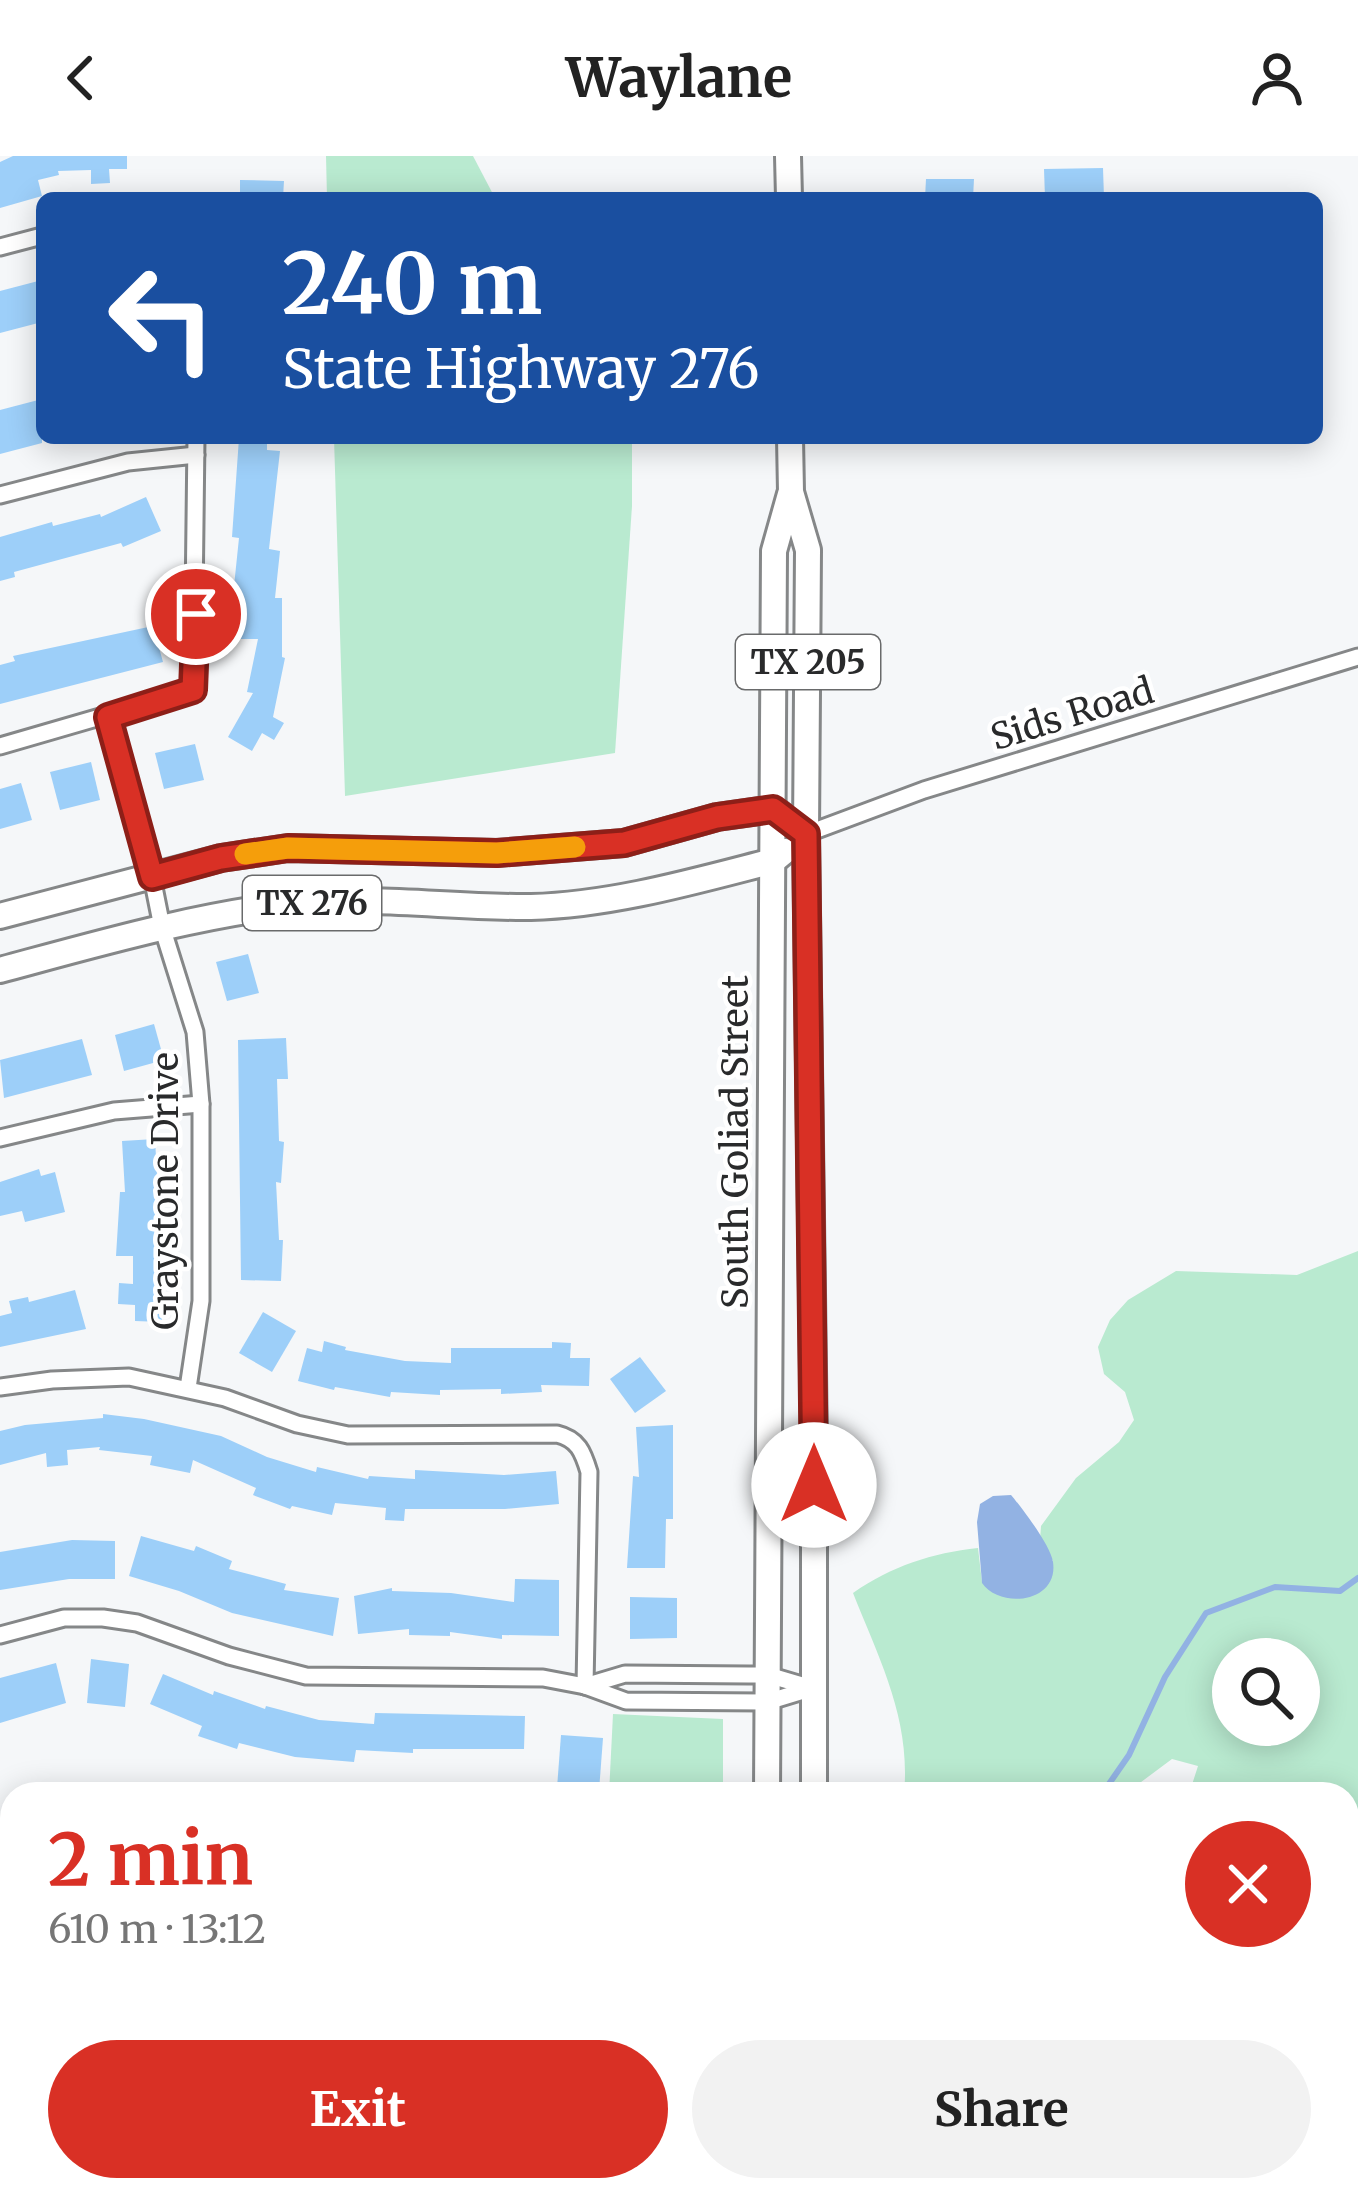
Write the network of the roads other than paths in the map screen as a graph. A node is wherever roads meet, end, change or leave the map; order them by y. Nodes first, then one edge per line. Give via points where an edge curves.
1 (788, 156) edge
2 (789, 192) edge
3 (36, 238) edge
4 (0, 247) edge
5 (790, 444) edge
6 (196, 447) edge
7 (791, 492) junction
8 (0, 495) edge
9 (1358, 657) edge
10 (108, 717) junction
11 (0, 746) edge
12 (773, 809) junction
13 (806, 834) junction
14 (773, 861) junction
15 (152, 877) junction
16 (0, 916) edge
17 (162, 928) junction
18 (0, 970) edge
19 (201, 1104) junction
20 (0, 1138) edge
21 (0, 1388) edge
22 (188, 1388) junction
23 (0, 1635) edge
24 (767, 1675) junction
25 (585, 1686) junction
26 (813, 1688) junction
27 (767, 1702) junction
28 (766, 1782) edge
29 (814, 1782) edge

1 - 2 main road
3 - 4 street
5 - 7 main road, South Goliad Street / TX 205
6 - 8 street
6 - 10 street via 193,690
7 - 12 main road, South Goliad Street / TX 205 via 774,551
7 - 13 main road, South Goliad Street / TX 205 via 808,550
9 - 13 street, Sids Road
10 - 11 street
10 - 15 street, Graystone Drive
12 - 13 main road
12 - 14 main road, South Goliad Street / TX 205
12 - 15 main road, TX 276 via 624,843 497,853 288,848
13 - 14 main road, TX 276
13 - 26 main road, South Goliad Street / TX 205
14 - 17 main road, TX 276 via 667,888 536,907 309,903
14 - 24 main road, South Goliad Street / TX 205
15 - 16 main road, TX 276
15 - 17 street, Graystone Drive
17 - 18 main road, TX 276
17 - 19 street, Graystone Drive via 195,1032
19 - 20 street via 114,1112
19 - 22 street, Graystone Drive via 201,1301
21 - 22 street via 130,1377
22 - 25 street via 347,1435 571,1438 589,1472
23 - 25 street via 64,1618 103,1618 306,1676 543,1678
24 - 25 street via 625,1674
24 - 26 street
24 - 27 main road, South Goliad Street / TX 205
25 - 27 street via 626,1701
26 - 27 street
26 - 29 main road, South Goliad Street / TX 205
27 - 28 main road, South Goliad Street / TX 205

